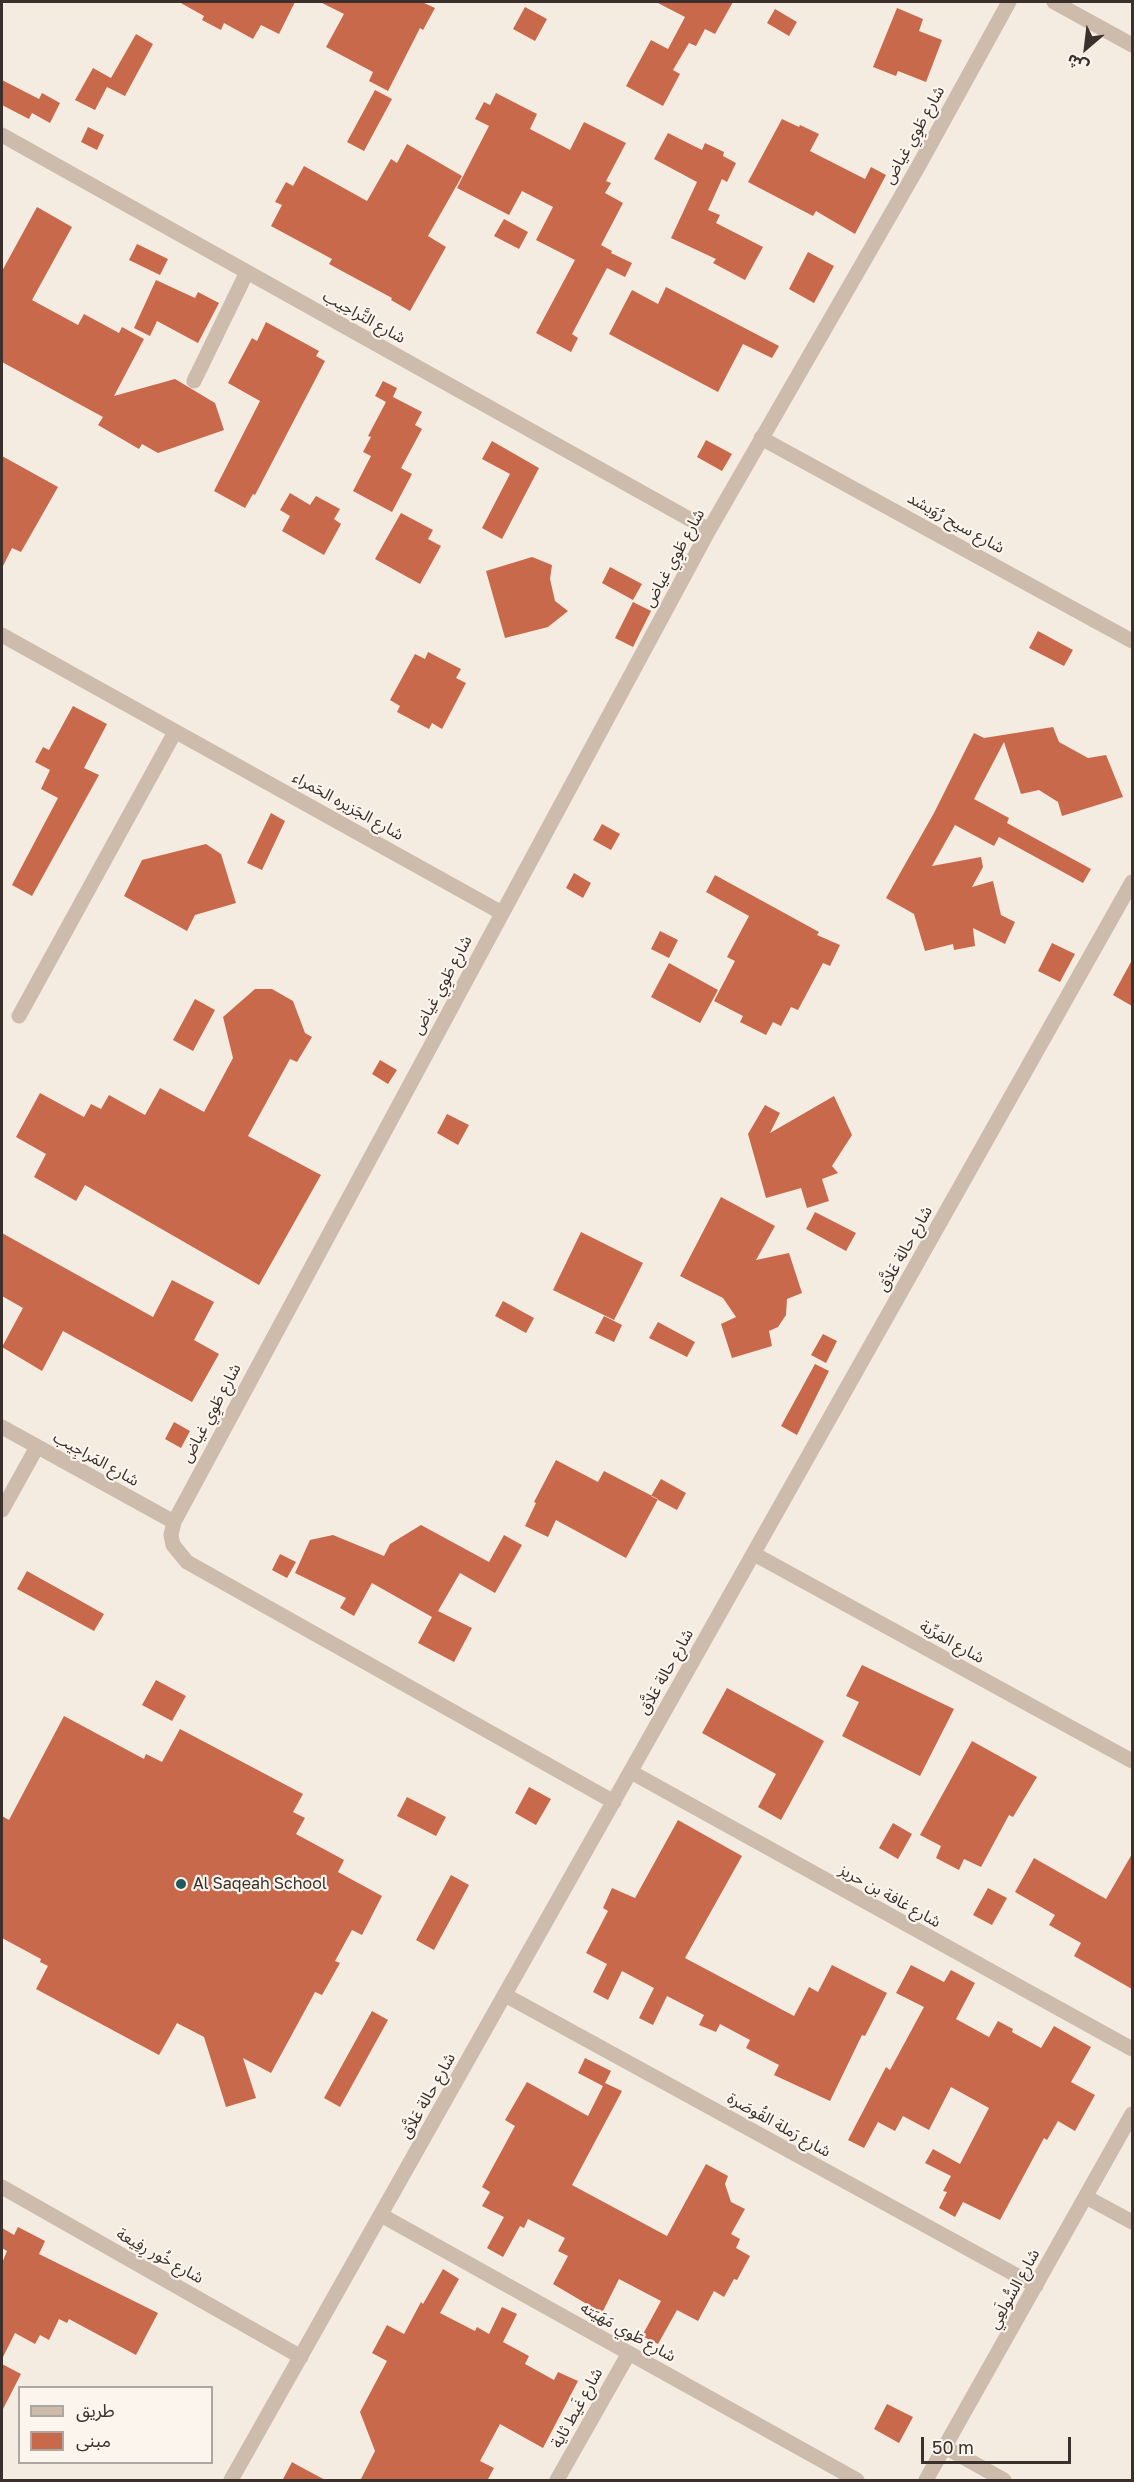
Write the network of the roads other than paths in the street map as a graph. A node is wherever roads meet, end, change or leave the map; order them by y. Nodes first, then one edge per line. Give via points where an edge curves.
1 (1009, 2) edge
2 (1054, 2) edge
3 (1132, 45) edge
4 (3, 139) edge
5 (247, 272) junction
6 (194, 381) dead end
7 (761, 438) junction
8 (709, 530) junction
9 (2, 635) edge
10 (1132, 641) edge
11 (175, 732) junction
12 (1132, 882) edge
13 (502, 912) junction
14 (19, 1016) dead end
15 (2, 1427) edge
16 (37, 1447) junction
17 (2, 1510) edge
18 (174, 1522) junction
19 (754, 1554) junction
20 (1132, 1761) edge
21 (631, 1772) junction
22 (614, 1802) junction
23 (505, 1995) junction
24 (1132, 2049) edge
25 (1132, 2114) edge
26 (2, 2187) edge
27 (1086, 2197) junction
28 (381, 2215) junction
29 (1132, 2222) edge
30 (1036, 2286) junction
31 (629, 2353) junction
32 (301, 2357) junction
33 (945, 2447) junction
34 (231, 2481) edge
35 (557, 2481) edge
36 (857, 2481) edge
37 (926, 2481) edge
38 (1004, 2481) edge

1 - 7 street, شارع طَوِي غياض
2 - 3 street
4 - 5 street, شارع التَّراحِيب
5 - 6 street
5 - 8 street, شارع التَّراحِيب
7 - 8 street, شارع طَوِي غياض
7 - 10 street, شارع سيح رُوَيشد
8 - 13 street, شارع طَوِي غياض
9 - 11 street, شارع الجَزيره الحَمراء
11 - 13 street, شارع الجَزيره الحَمراء
11 - 14 street
12 - 19 street, شارع حالة عَلاَّق
13 - 18 street, شارع طَوِي غياض
15 - 16 street, شارع المَراجِيب
16 - 17 street
16 - 18 street, شارع المَراجِيب
18 - 22 street via 173,1545 187,1562
19 - 20 street, شارع المَرِّية
19 - 21 street, شارع حالة عَلاَّق
21 - 22 street, شارع حالة عَلاَّق
21 - 24 street, شارع غافة بن حريز
22 - 23 street, شارع حالة عَلاَّق
23 - 28 street, شارع حالة عَلاَّق
23 - 30 street, شارع رَملة القُوصَرة
25 - 27 street, شارع السُّولَعِي
26 - 32 street, شارع خُور رِفِيعة
27 - 29 street
27 - 30 street, شارع السُّولَعِي
28 - 31 street, شارع طَوي مَهَيَته
28 - 32 street, شارع حالة عَلاَّق
30 - 33 street, شارع السُّولَعِي
31 - 35 street, شارع غَيط ثاية
31 - 36 street, شارع طَوي مَهَيَته
32 - 34 street, شارع حالة عَلاَّق
33 - 37 street, شارع السُّولَعِي
33 - 38 street

